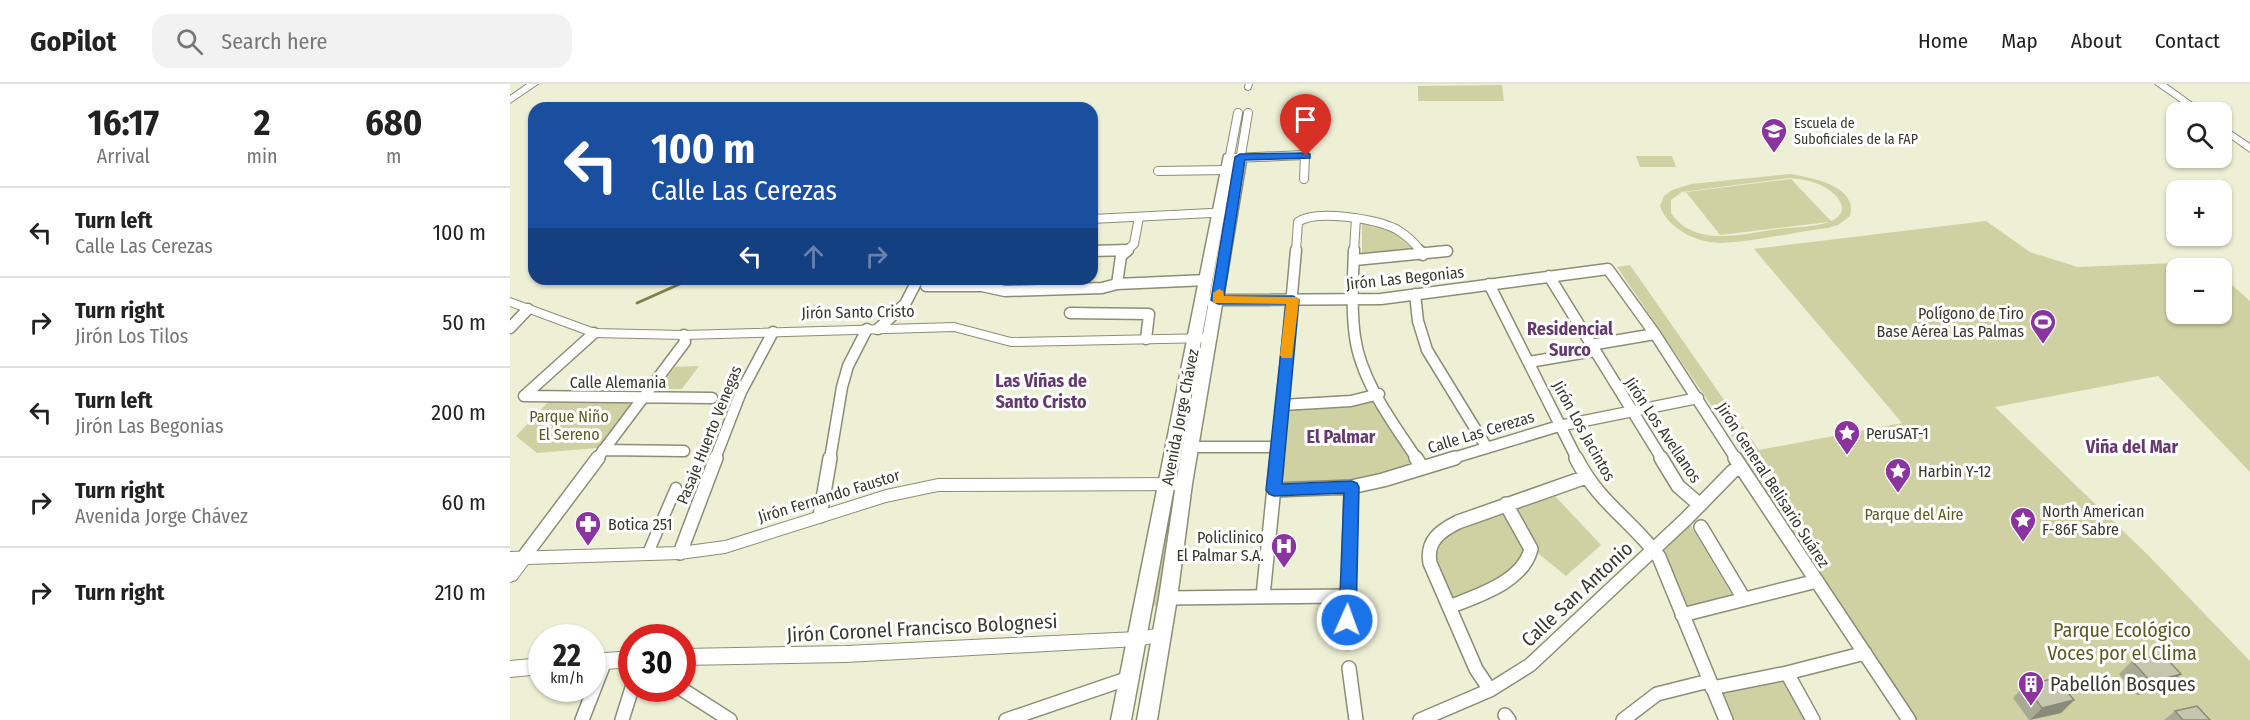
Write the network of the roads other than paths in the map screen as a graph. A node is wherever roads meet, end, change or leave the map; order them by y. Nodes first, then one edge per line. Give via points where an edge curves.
1 (533, 84) edge
2 (2160, 84) edge
3 (510, 100) edge
4 (2186, 102) edge
5 (1238, 113) dead end
6 (1248, 113) dead end
7 (2232, 136) edge
8 (2250, 149) edge
9 (1233, 163) junction
10 (1158, 171) dead end
11 (1304, 179) dead end
12 (1225, 212) junction
13 (1139, 217) junction
14 (1356, 218) junction
15 (1098, 219) edge
16 (1127, 250) junction
17 (1098, 251) edge
18 (1447, 251) dead end
19 (1423, 255) junction
20 (1355, 260) junction
21 (1608, 269) joint
22 (1549, 276) junction
23 (1207, 280) junction
24 (1117, 284) junction
25 (1489, 284) junction
26 (920, 285) edge
27 (967, 285) edge
28 (1415, 294) junction
29 (1210, 300) junction
30 (1293, 300) junction
31 (1354, 300) junction
32 (510, 302) edge
33 (528, 309) junction
34 (1070, 313) dead end
35 (510, 328) edge
36 (873, 329) junction
37 (773, 332) junction
38 (594, 333) junction
39 (684, 334) junction
40 (1655, 334) junction
41 (1203, 338) junction
42 (1146, 339) junction
43 (1592, 348) junction
44 (1529, 362) junction
45 (1379, 394) junction
46 (644, 397) junction
47 (712, 398) dead end
48 (1698, 399) junction
49 (1282, 405) junction
50 (1631, 411) junction
51 (1559, 426) junction
52 (1191, 447) junction
53 (1278, 447) junction
54 (1487, 448) junction
55 (603, 450) junction
56 (684, 451) dead end
57 (1422, 468) junction
58 (1740, 468) junction
59 (1586, 477) junction
60 (1176, 484) junction
61 (1352, 487) junction
62 (676, 488) dead end
63 (1274, 490) junction
64 (1506, 504) junction
65 (1701, 505) junction
66 (820, 516) junction
67 (1701, 528) dead end
68 (1653, 548) junction
69 (680, 552) junction
70 (648, 553) junction
71 (516, 558) edge
72 (510, 575) edge
73 (1817, 581) junction
74 (1263, 596) junction
75 (1348, 596) junction
76 (1168, 598) junction
77 (1744, 598) junction
78 (1449, 607) junction
79 (1682, 615) junction
80 (1162, 635) junction
81 (1137, 639) junction
82 (1347, 644) dead end
83 (1865, 653) junction
84 (696, 657) edge
85 (528, 667) edge
86 (1349, 668) dead end
87 (510, 669) edge
88 (1787, 673) junction
89 (1129, 678) junction
90 (1710, 684) junction
91 (1490, 690) junction
92 (696, 698) edge
93 (587, 702) edge
94 (628, 702) edge
95 (582, 720) edge
96 (622, 720) edge
97 (730, 720) edge
98 (1006, 720) edge
99 (1121, 720) edge
100 (1147, 720) edge
101 (1356, 720) edge
102 (1420, 720) edge
103 (1623, 720) edge
104 (1726, 720) edge
105 (1813, 720) edge
106 (1910, 720) edge

1 - 3 street
2 - 4 street
5 - 9 street, Avenida Jorge Chávez
6 - 9 street, Avenida Jorge Chávez
7 - 8 street
9 - 10 street
9 - 11 street via 1305,155
9 - 12 main road, Avenida Jorge Chávez
12 - 13 street
12 - 23 main road, Avenida Jorge Chávez
12 - 29 main road, Avenida Jorge Chávez
13 - 15 street
13 - 16 street via 1134,244
14 - 19 street via 1392,228 1419,247
14 - 20 street
14 - 30 street via 1307,217 1298,222
16 - 17 street
16 - 24 street via 1121,256
18 - 19 street
19 - 20 street
20 - 31 street
21 - 22 street, Jirón Las Begonias
21 - 40 street, Jirón General Belisario Suárez
22 - 25 street, Jirón Las Begonias
22 - 43 street, Jirón Los Avellanos
23 - 24 street
23 - 29 main road, Avenida Jorge Chávez
24 - 27 street via 1102,288 1005,291
25 - 28 street, Jirón Las Begonias
25 - 44 street, Jirón Los Jacintos
26 - 36 street via 905,304
28 - 31 street, Jirón Las Begonias
28 - 54 street via 1427,350
29 - 30 street, Jirón Las Begonias
29 - 41 main road, Avenida Jorge Chávez
30 - 31 street, Jirón Las Begonias
30 - 49 street
31 - 45 street via 1357,350
32 - 33 street, Jirón Santo Cristo
33 - 35 street
33 - 38 street, Jirón Santo Cristo
34 - 42 street via 1149,314
36 - 37 street, Jirón Santo Cristo
36 - 42 street, Jirón Santo Cristo via 954,327 1011,342
36 - 66 street via 848,366 842,387
37 - 39 street, Jirón Santo Cristo
37 - 69 street, Pasaje Huerto Venegas via 741,392
38 - 39 street, Jirón Santo Cristo
38 - 46 street, Calle Alemania via 524,396
39 - 46 street via 685,342
40 - 43 street
40 - 48 street, Jirón General Belisario Suárez
41 - 42 street, Jirón Santo Cristo
41 - 52 main road, Avenida Jorge Chávez
41 - 60 main road, Avenida Jorge Chávez
43 - 44 street
43 - 50 street, Jirón Los Avellanos
44 - 51 street, Jirón Los Jacintos
45 - 49 street via 1351,401
45 - 57 street
46 - 47 street, Calle Alemania
46 - 55 street
48 - 50 street, Calle Las Cerezas
48 - 58 street, Jirón General Belisario Suárez
49 - 53 street
50 - 51 street, Calle Las Cerezas
50 - 65 street, Jirón Los Avellanos via 1678,486
51 - 54 street, Calle Las Cerezas
51 - 59 street, Jirón Los Jacintos
52 - 53 street
52 - 60 main road, Avenida Jorge Chávez
53 - 63 street
54 - 57 street, Calle Las Cerezas
55 - 56 street
55 - 71 street
57 - 61 street, Calle Las Cerezas
58 - 65 street, Calle San Antonio
58 - 73 street, Jirón General Belisario Suárez
59 - 64 street
59 - 68 street, Jirón Los Jacintos via 1609,506
60 - 66 street, Jirón Fernando Faustor via 938,485
60 - 76 main road, Avenida Jorge Chávez
60 - 81 main road, Avenida Jorge Chávez
61 - 63 street, Calle Las Cerezas
61 - 75 street
62 - 70 street
63 - 74 street
64 - 78 street via 1447,527 1430,543 1429,558
64 - 78 street via 1531,549 1526,564 1473,599
65 - 68 street, Calle San Antonio
66 - 69 street, Jirón Fernando Faustor via 725,547
67 - 77 street
68 - 79 street
68 - 91 street, Calle San Antonio via 1530,664
69 - 70 street, Jirón Fernando Faustor
70 - 71 street, Jirón Fernando Faustor
71 - 72 street
73 - 77 street
73 - 83 street, Jirón General Belisario Suárez
74 - 75 street
74 - 76 street
75 - 82 street
76 - 80 main road, Avenida Jorge Chávez
77 - 79 street
78 - 91 street via 1476,669
79 - 90 street
80 - 81 street, Jirón Coronel Francisco Bolognesi
80 - 100 main road, Avenida Jorge Chávez
81 - 84 street, Jirón Coronel Francisco Bolognesi via 846,654
81 - 89 main road, Avenida Jorge Chávez
83 - 88 street
83 - 106 street, Jirón General Belisario Suárez
85 - 87 street
86 - 101 street
88 - 90 street
88 - 105 street
89 - 98 street
89 - 99 main road, Avenida Jorge Chávez
90 - 103 street via 1657,694
90 - 104 street
91 - 102 street, Calle San Antonio
92 - 97 street
93 - 95 street
94 - 96 street

